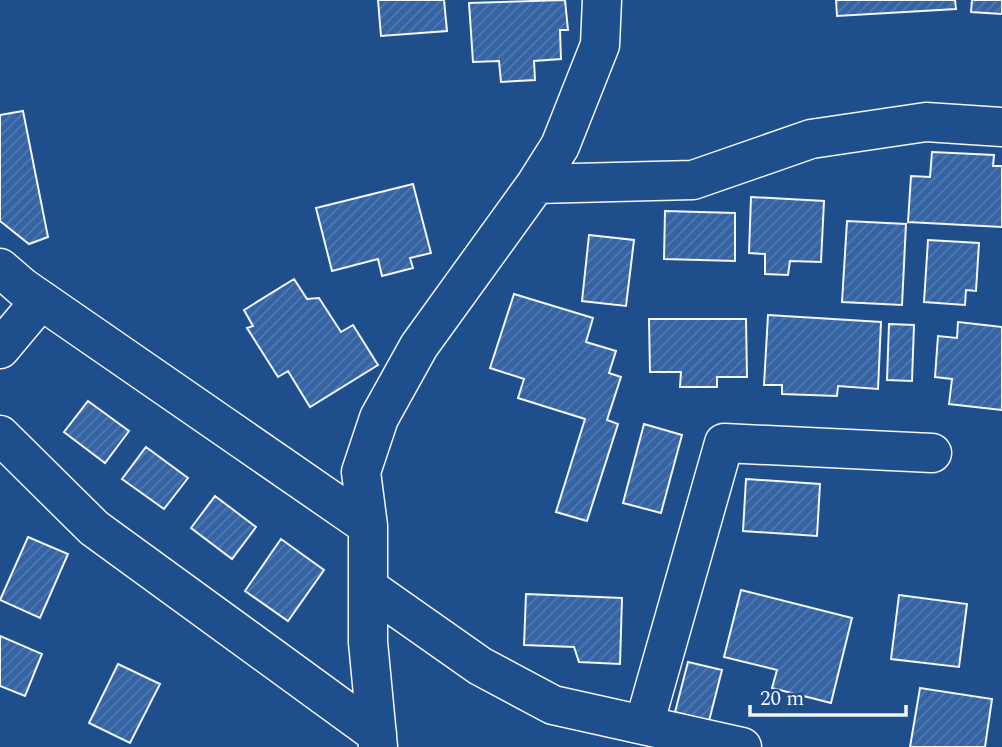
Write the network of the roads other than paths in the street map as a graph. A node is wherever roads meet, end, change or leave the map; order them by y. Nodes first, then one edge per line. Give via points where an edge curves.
1 (602, 0) edge
2 (1002, 127) edge
3 (536, 184) junction
4 (0, 268) edge
5 (41, 300) junction
6 (0, 349) edge
7 (0, 435) edge
8 (932, 453) dead end
9 (368, 526) junction
10 (369, 588) junction
11 (643, 725) junction
12 (377, 741) edge
13 (742, 747) edge

1 - 3 street via 600,44 560,146
2 - 3 street via 926,122 811,139 693,180
3 - 9 street via 419,346 379,418 361,472
4 - 5 street
5 - 6 street
5 - 9 street
7 - 12 street via 94,528
8 - 11 street via 724,443
9 - 10 street
10 - 11 street via 480,666 553,705
10 - 12 street
11 - 13 street

